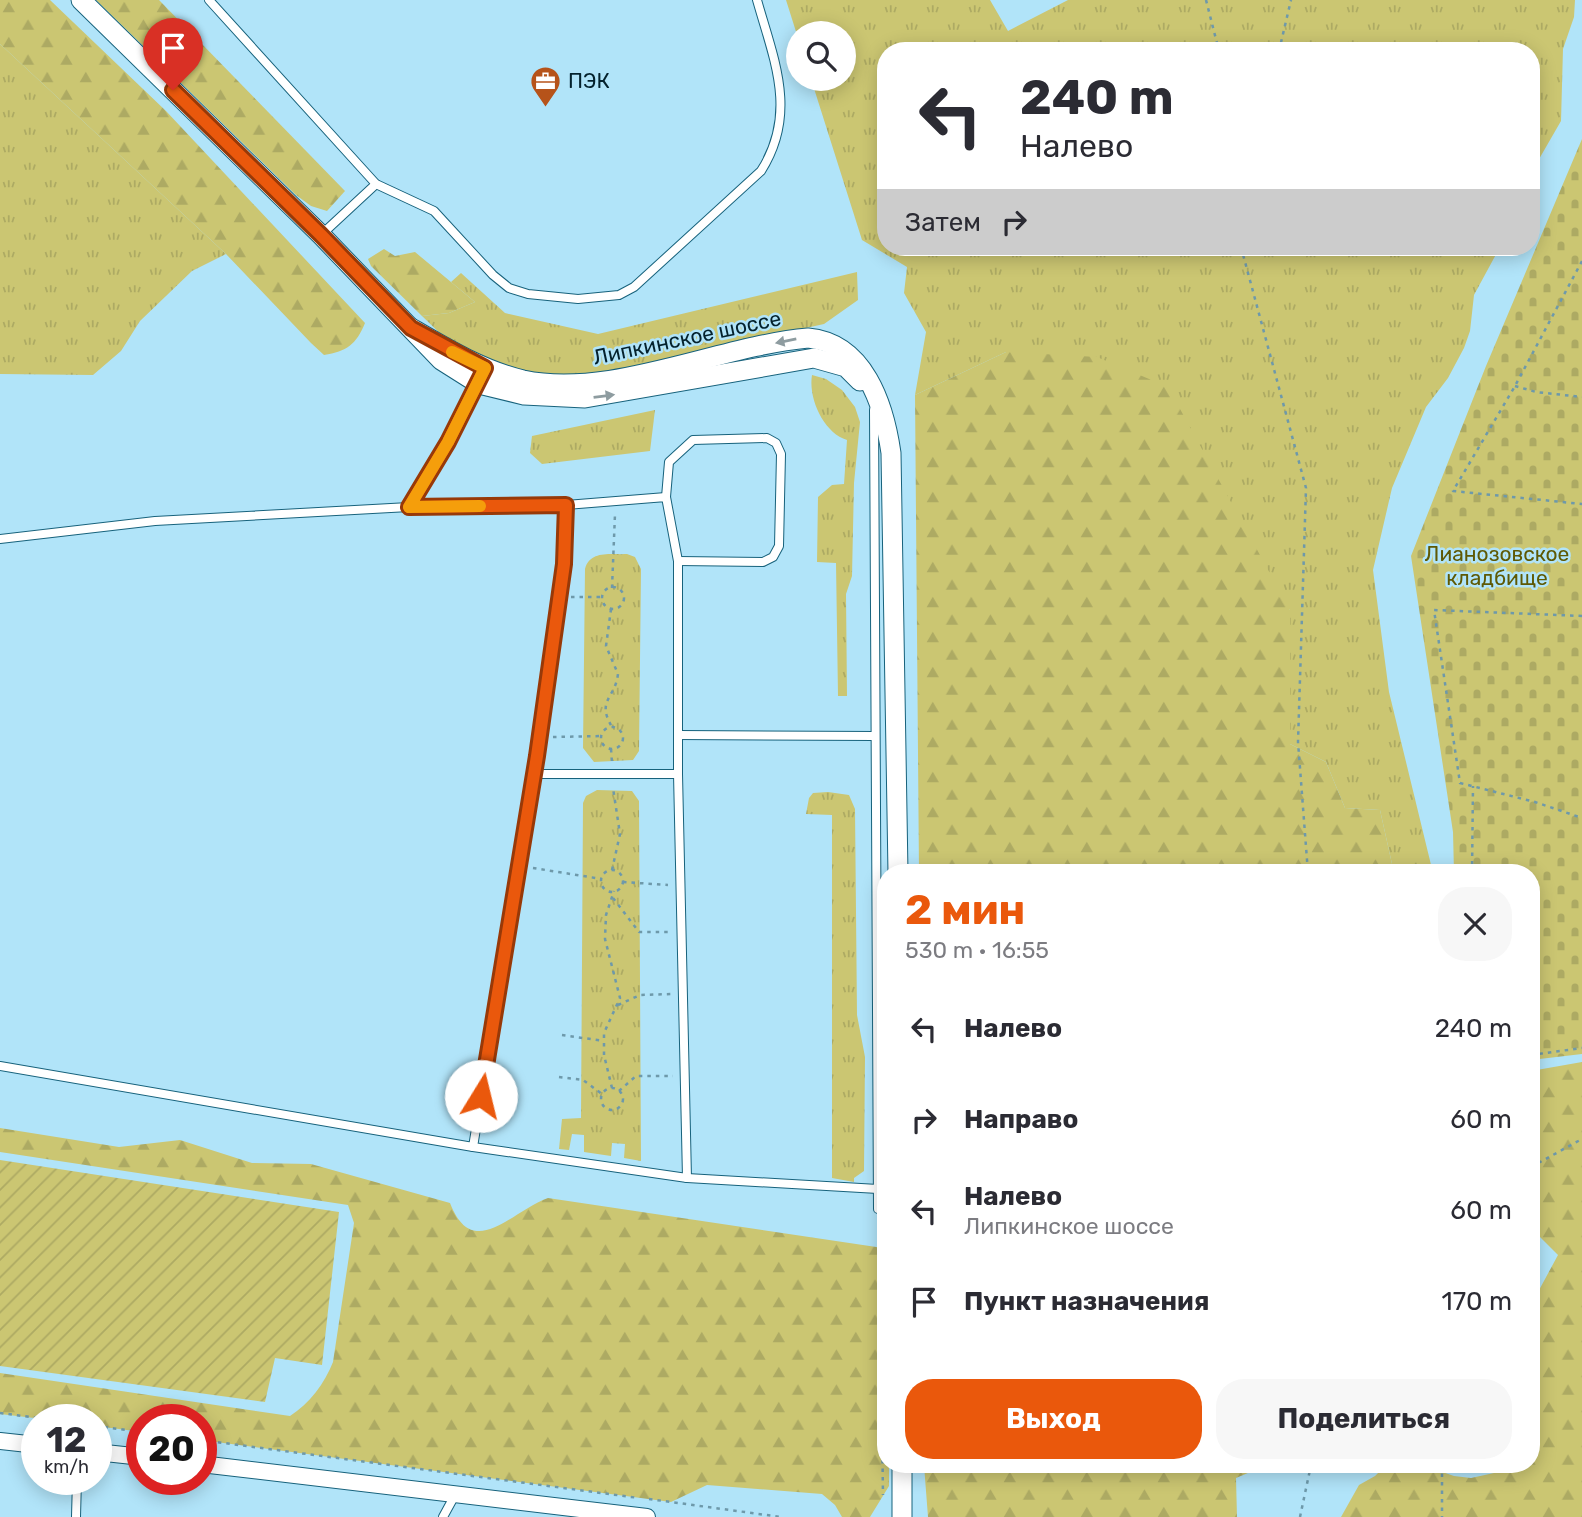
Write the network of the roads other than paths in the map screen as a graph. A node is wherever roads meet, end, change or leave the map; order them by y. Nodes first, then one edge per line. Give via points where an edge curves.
1 (81, 0) edge
2 (209, 0) edge
3 (757, 0) edge
4 (376, 184) junction
5 (321, 235) junction
6 (850, 355) junction
7 (787, 361) junction
8 (482, 376) junction
9 (874, 393) junction
10 (666, 497) junction
11 (566, 505) junction
12 (409, 507) junction
13 (0, 539) edge
14 (678, 561) junction
15 (678, 735) junction
16 (875, 736) junction
17 (534, 774) junction
18 (678, 774) junction
19 (898, 864) edge
20 (877, 1038) edge
21 (0, 1066) edge
22 (473, 1147) junction
23 (687, 1178) junction
24 (877, 1189) edge
25 (0, 1440) edge
26 (21, 1443) edge
27 (217, 1466) edge
28 (902, 1473) edge
29 (457, 1493) junction
30 (77, 1495) edge
31 (76, 1517) edge
32 (443, 1517) edge
33 (647, 1517) edge
34 (902, 1517) edge

1 - 5 street, Липкинское шоссе
2 - 4 lane
3 - 4 lane via 780,84 782,111 775,146 761,171 634,287 619,295 578,299 509,288 434,211
4 - 5 lane
5 - 8 street, Липкинское шоссе via 411,328
6 - 7 street via 812,352
6 -> 8 street, Липкинское шоссе via 823,339 794,339 583,383
6 - 9 street, Липкинское шоссе
8 -> 7 street, Липкинское шоссе via 524,395 585,398
7 - 9 street, Липкинское шоссе via 814,358 834,362
8 - 12 lane
9 - 16 lane
9 - 19 street, Липкинское шоссе via 886,419 894,500
10 - 11 lane
10 - 14 lane
10 - 14 lane via 669,462 693,440 767,438 781,454 779,546 773,557 763,562
11 - 12 lane
11 - 17 lane via 564,564
12 - 13 lane via 155,521
14 - 15 lane
15 - 16 lane
15 - 18 lane
16 - 20 lane
17 - 18 lane
17 - 22 lane
18 - 23 lane
21 - 22 lane
22 - 23 lane
23 - 24 lane
25 - 26 street
27 - 29 street
28 - 34 street
29 - 32 lane
29 - 33 street
30 - 31 lane

